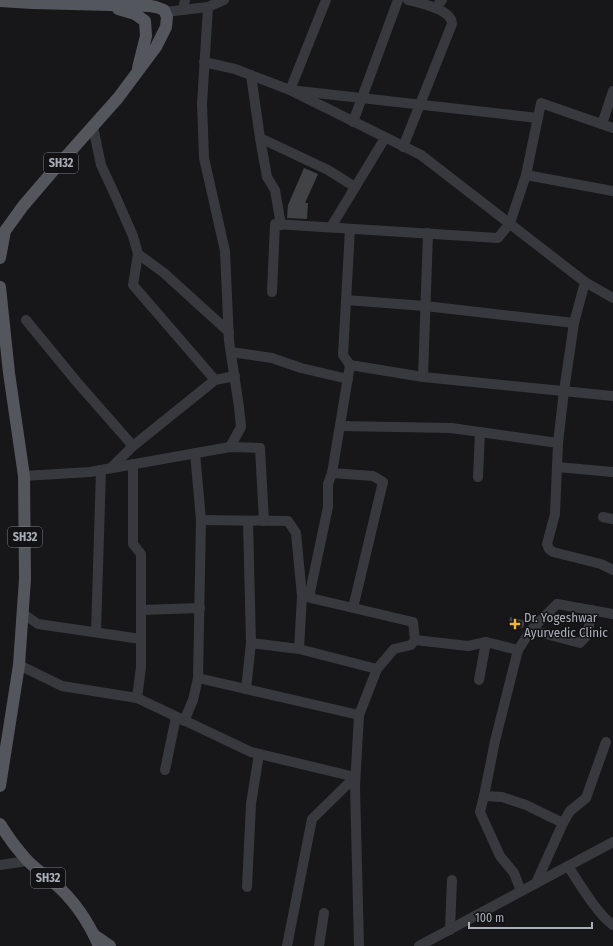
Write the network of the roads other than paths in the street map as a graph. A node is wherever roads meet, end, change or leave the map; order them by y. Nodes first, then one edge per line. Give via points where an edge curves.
1 (224, 0) edge
2 (326, 0) edge
3 (398, 0) edge
4 (408, 0) edge
5 (442, 0) edge
6 (0, 1) edge
7 (100, 4) junction
8 (429, 4) edge
9 (184, 5) edge
10 (208, 7) junction
11 (165, 12) junction
12 (145, 21) junction
13 (204, 62) junction
14 (136, 75) junction
15 (251, 75) junction
16 (290, 90) junction
17 (613, 91) edge
18 (362, 98) junction
19 (421, 105) junction
20 (538, 118) junction
21 (353, 122) junction
22 (602, 124) junction
23 (93, 127) junction
24 (613, 128) edge
25 (260, 138) junction
26 (385, 138) junction
27 (403, 147) junction
28 (526, 175) junction
29 (355, 187) junction
30 (613, 191) edge
31 (510, 223) junction
32 (281, 225) junction
33 (331, 227) junction
34 (350, 229) junction
35 (428, 233) junction
36 (138, 254) junction
37 (0, 258) edge
38 (585, 282) junction
39 (0, 287) edge
40 (272, 292) dead end
41 (613, 298) edge
42 (346, 300) junction
43 (425, 306) junction
44 (26, 320) dead end
45 (574, 323) junction
46 (229, 332) junction
47 (231, 352) junction
48 (350, 365) junction
49 (235, 376) junction
50 (423, 377) junction
51 (348, 379) junction
52 (215, 380) junction
53 (564, 391) junction
54 (613, 396) edge
55 (340, 426) junction
56 (480, 432) junction
57 (558, 443) junction
58 (133, 446) junction
59 (230, 447) junction
60 (195, 453) junction
61 (133, 464) junction
62 (557, 466) junction
63 (106, 469) junction
64 (613, 472) edge
65 (332, 473) junction
66 (24, 476) junction
67 (478, 477) dead end
68 (201, 520) junction
69 (248, 521) junction
70 (264, 521) junction
71 (613, 570) edge
72 (305, 597) junction
73 (200, 608) junction
74 (353, 608) junction
75 (142, 610) junction
76 (591, 610) junction
77 (22, 613) junction
78 (613, 614) edge
79 (531, 630) junction
80 (96, 632) junction
81 (142, 638) junction
82 (415, 640) junction
83 (251, 642) junction
84 (486, 642) junction
85 (298, 649) junction
86 (518, 650) junction
87 (19, 665) junction
88 (377, 669) junction
89 (198, 678) junction
90 (479, 680) dead end
91 (246, 689) junction
92 (137, 698) junction
93 (359, 715) junction
94 (180, 719) junction
95 (606, 742) dead end
96 (259, 754) junction
97 (165, 770) dead end
98 (355, 776) junction
99 (0, 786) edge
100 (484, 796) junction
101 (564, 823) junction
102 (0, 824) edge
103 (612, 841) edge
104 (27, 861) junction
105 (0, 865) edge
106 (568, 866) junction
107 (452, 880) dead end
108 (536, 883) junction
109 (247, 887) dead end
110 (521, 892) junction
111 (324, 913) dead end
112 (613, 925) edge
113 (450, 930) junction
114 (93, 934) junction
115 (98, 946) edge
116 (110, 946) edge
117 (286, 946) edge
118 (319, 946) edge
119 (359, 946) edge
120 (419, 946) edge

1 - 10 street
2 - 16 street
3 - 18 street
4 - 8 street
5 - 8 street
6 - 7 main road
7 - 11 main road via 150,6 161,8
7 - 12 main road via 131,13
8 - 19 street via 449,16 452,24
9 - 10 street
9 - 11 street
10 - 13 street
11 - 12 main road via 159,23 153,25
11 - 14 main road, SH32 via 167,22 160,40
12 - 14 main road via 144,45
13 - 15 street
13 - 46 street via 204,158 225,251
14 - 23 main road, SH32
15 - 16 street
15 - 25 street
16 - 18 street
16 - 21 street
17 - 22 street
18 - 19 street
18 - 21 street
19 - 20 street
19 - 27 street
20 - 22 street via 541,103
20 - 28 street
21 - 26 street
22 - 24 street
23 - 36 street via 101,166 133,236
23 - 37 main road, SH32 via 28,200 5,231
25 - 29 street via 328,170
25 - 32 street via 267,177 275,190
26 - 27 street
26 - 29 street
27 - 31 street via 421,155
28 - 30 street
28 - 31 street
29 - 33 street
31 - 35 street via 498,238
31 - 38 street
32 - 33 street
32 - 40 street via 274,224
33 - 34 street
34 - 35 street
34 - 42 street
35 - 43 street
36 - 46 street via 164,273
36 - 52 street via 133,285
38 - 41 street
38 - 45 street
39 - 66 main road, SH32
42 - 43 street
42 - 48 street via 343,355
43 - 45 street
43 - 50 street
44 - 58 street
45 - 53 street
46 - 47 street
47 - 49 street
47 - 51 street via 272,358 300,368
48 - 50 street
48 - 51 street
49 - 52 street
49 - 59 street via 241,427
50 - 53 street
51 - 55 street
52 - 58 street
53 - 54 street
53 - 57 street
55 - 56 street via 452,428
55 - 65 street
56 - 57 street
56 - 67 street
57 - 62 street
58 - 63 street
59 - 60 street
59 - 70 street via 260,448
60 - 61 street
60 - 68 street
61 - 63 street
61 - 75 street via 134,544 142,554
62 - 64 street
62 - 71 street via 555,514 548,547 556,553 601,564
63 - 66 street
63 - 80 street
65 - 72 street via 328,484 328,507
65 - 74 street via 373,476 383,482
66 - 77 main road, SH32 via 25,579
68 - 69 street
68 - 73 street
69 - 70 street
69 - 83 street
70 - 72 street via 288,521 296,533
72 - 74 street
72 - 85 street
73 - 75 street
73 - 89 street
74 - 82 street via 413,622
75 - 81 street
76 - 78 street
76 - 79 street via 557,604
76 - 79 street via 588,634 580,642
77 - 80 street via 38,624
77 - 87 main road, SH32
79 - 86 street
80 - 81 street
81 - 92 street via 142,667
82 - 84 street via 468,646
82 - 88 street via 411,645 394,649
83 - 85 street
83 - 91 street
84 - 86 street
84 - 90 street
85 - 88 street
86 - 100 street
87 - 92 street via 62,686
87 - 99 main road, SH32
88 - 93 street
89 - 91 street
89 - 94 street via 193,700
91 - 93 street
92 - 94 street
93 - 98 street
94 - 96 street
94 - 97 street
95 - 101 street via 586,798 570,811
96 - 98 street
96 - 109 street via 251,804
98 - 117 street via 312,819
98 - 119 street
100 - 101 street via 502,797 526,805
100 - 110 street via 480,812 500,856 514,873
101 - 108 street
102 - 104 main road, SH32
103 - 106 street
104 - 105 street
104 - 114 main road, SH32 via 56,884 72,902
106 - 108 street
106 - 112 street via 591,900
107 - 113 street
108 - 110 street
110 - 113 street
111 - 118 street
113 - 120 street
114 - 115 main road, SH32
114 - 116 main road, SH32

